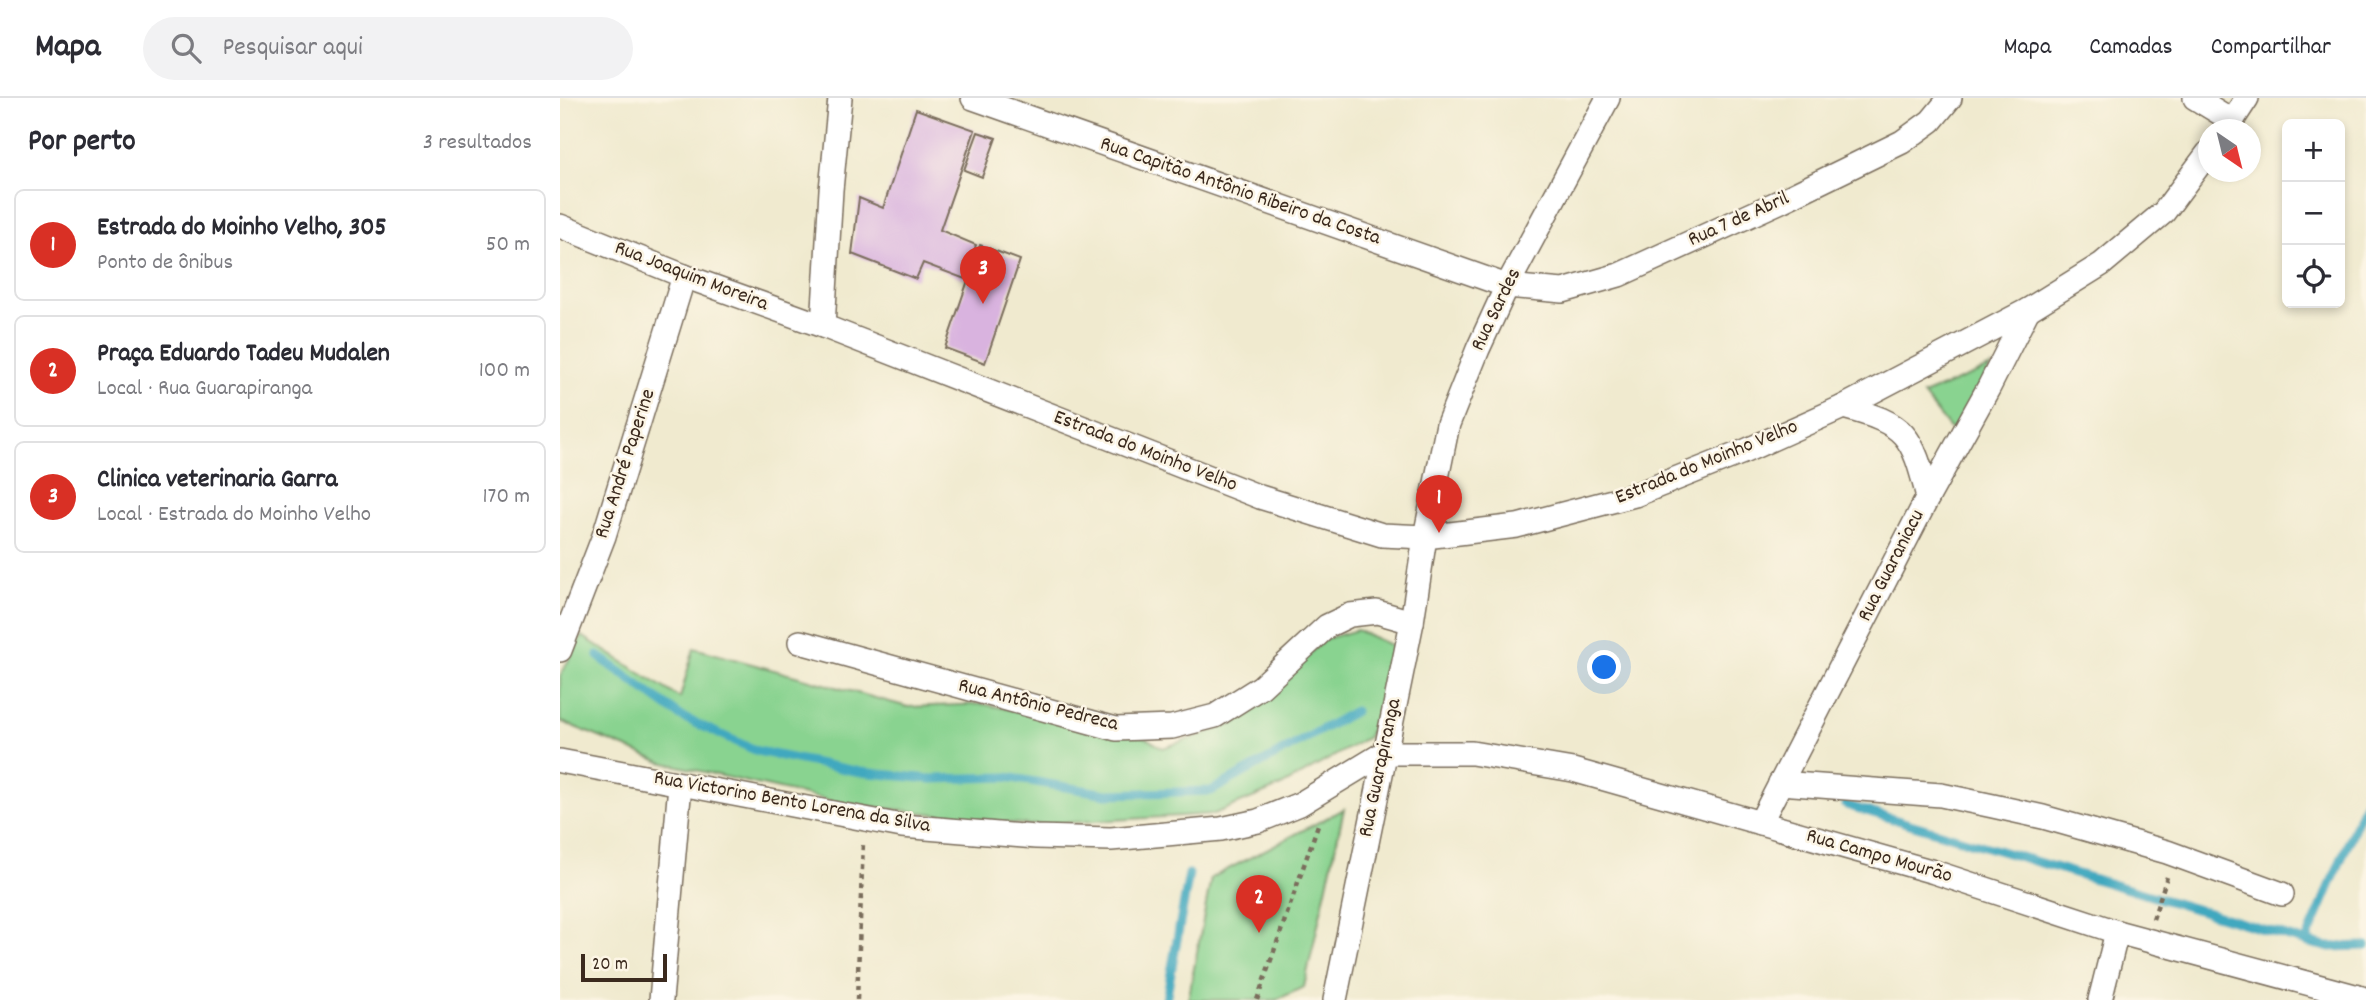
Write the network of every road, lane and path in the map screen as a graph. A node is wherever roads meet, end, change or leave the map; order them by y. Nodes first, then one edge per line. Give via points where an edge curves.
1 (840, 98) edge
2 (973, 98) edge
3 (1608, 98) edge
4 (1950, 98) edge
5 (2195, 98) edge
6 (2247, 98) edge
7 (2222, 119) edge
8 (2234, 119) edge
9 (2198, 166) edge
10 (560, 226) edge
11 (684, 276) junction
12 (1507, 286) junction
13 (2028, 310) junction
14 (822, 326) junction
15 (1843, 407) junction
16 (1928, 497) junction
17 (1425, 537) junction
18 (1412, 622) junction
19 (800, 642) dead end
20 (560, 650) edge
21 (1384, 754) junction
22 (560, 761) edge
23 (1780, 782) junction
24 (680, 785) junction
25 (1329, 786) junction
26 (863, 820) junction
27 (1760, 823) junction
28 (2166, 882) dead end
29 (2282, 894) dead end
30 (2154, 916) dead end
31 (2117, 932) junction
32 (1337, 999) edge
33 (2366, 999) edge
34 (661, 1000) edge
35 (857, 1000) edge
36 (1257, 1000) edge
37 (2100, 1000) edge

1 - 14 street
2 - 12 street, Rua Capitão Antônio Ribeiro da Costa
3 - 12 street, Rua Sardes
4 - 12 street, Rua 7 de Abril via 1931,121 1902,142 1619,275 1563,291
5 - 7 street
6 - 8 street
9 - 13 street, Estrada do Moinho Velho via 2164,212 2102,264
10 - 11 street, Rua Joaquim Moreira
11 - 14 street, Rua Joaquim Moreira
11 - 20 street, Rua André Paperine via 608,523
12 - 17 street, Rua Sardes via 1448,425
13 - 15 street, Estrada do Moinho Velho
13 - 16 street, Rua Guaraniacu
14 - 17 street, Estrada do Moinho Velho via 1260,497 1382,535
15 - 16 street via 1876,416 1899,429 1918,457
15 - 17 street, Estrada do Moinho Velho via 1635,495 1517,526
16 - 23 street, Rua Guaraniacu
17 - 18 street, Rua Guarapiranga
18 - 19 street, Rua Antônio Pedreca via 1377,612 1350,615 1327,626 1261,687 1215,716 1171,727 1116,729
18 - 21 street, Rua Guarapiranga
21 - 25 street, Rua Victorino Bento Lorena da Silva
21 - 27 street, Rua Campo Mourão via 1472,753 1573,770
21 - 32 street, Rua Guarapiranga
22 - 24 street, Rua Victorino Bento Lorena da Silva
23 - 27 street, Rua Guaraniacu
23 - 29 street via 1941,795 2043,817 2167,852
24 - 26 street, Rua Victorino Bento Lorena da Silva
24 - 34 street
25 - 26 street, Rua Victorino Bento Lorena da Silva via 1258,821 1111,839 902,827
25 - 36 path
26 - 35 path
27 - 31 street, Rua Campo Mourão via 1934,872
28 - 30 path
31 - 33 street, Rua Campo Mourão
31 - 37 street

